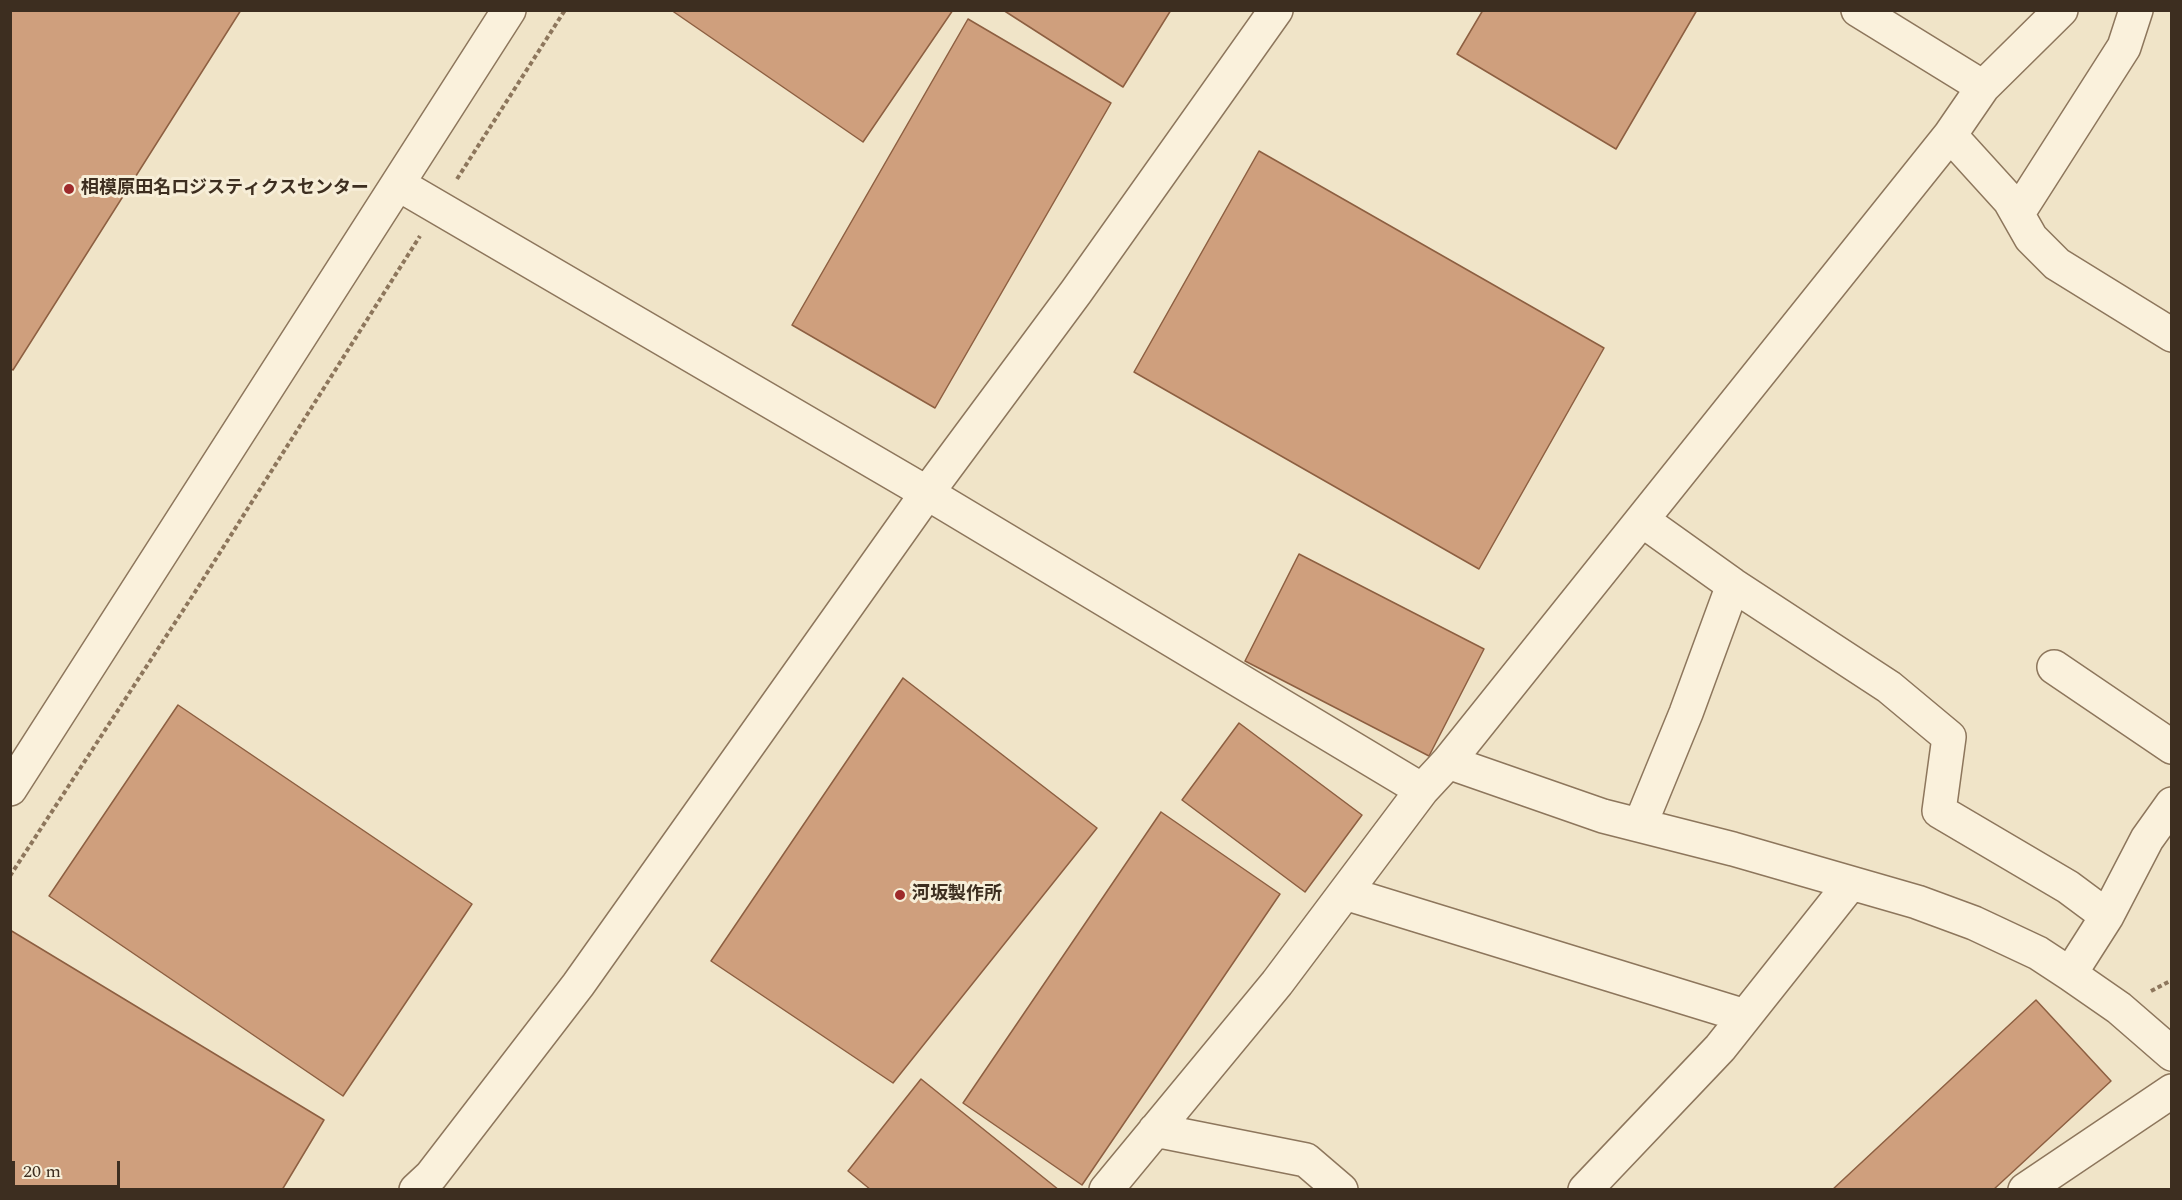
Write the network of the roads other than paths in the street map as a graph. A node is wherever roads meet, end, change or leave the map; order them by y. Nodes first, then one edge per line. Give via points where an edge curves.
1 (509, 10) edge
2 (1276, 10) edge
3 (1858, 10) edge
4 (2061, 10) edge
5 (2136, 10) edge
6 (1983, 87) junction
7 (1950, 135) junction
8 (398, 184) junction
9 (2018, 213) junction
10 (2172, 335) edge
11 (927, 493) junction
12 (1642, 520) junction
13 (1733, 585) junction
14 (2054, 667) dead end
15 (2172, 747) edge
16 (1448, 762) junction
17 (10, 789) edge
18 (1422, 790) junction
19 (2172, 804) edge
20 (1640, 825) junction
21 (1851, 883) junction
22 (1345, 893) junction
23 (2107, 916) junction
24 (2070, 974) junction
25 (1745, 1016) junction
26 (2172, 1054) edge
27 (2172, 1091) edge
28 (1155, 1130) junction
29 (416, 1190) edge
30 (1106, 1190) edge
31 (1341, 1190) edge
32 (1585, 1190) edge
33 (2025, 1190) edge

1 - 8 street
2 - 11 street via 1076,292
3 - 6 street
4 - 6 street
5 - 9 street via 2124,47
6 - 7 street
7 - 9 street
7 - 12 street
8 - 11 street
8 - 17 street
9 - 10 street via 2031,238 2057,264
11 - 18 street
11 - 29 street via 578,985
12 - 13 street
12 - 16 street
13 - 20 street
13 - 23 street via 1889,687 1949,736 1939,811 2068,887
14 - 15 street
16 - 18 street
16 - 20 street
18 - 22 street
19 - 23 street via 2147,839
20 - 21 street
21 - 24 street via 1974,923 2037,953
21 - 25 street
22 - 25 street
22 - 28 street via 1277,983
23 - 24 street
24 - 26 street via 2119,1008
25 - 32 street via 1720,1048
27 - 33 street
28 - 30 street
28 - 31 street via 1306,1160

